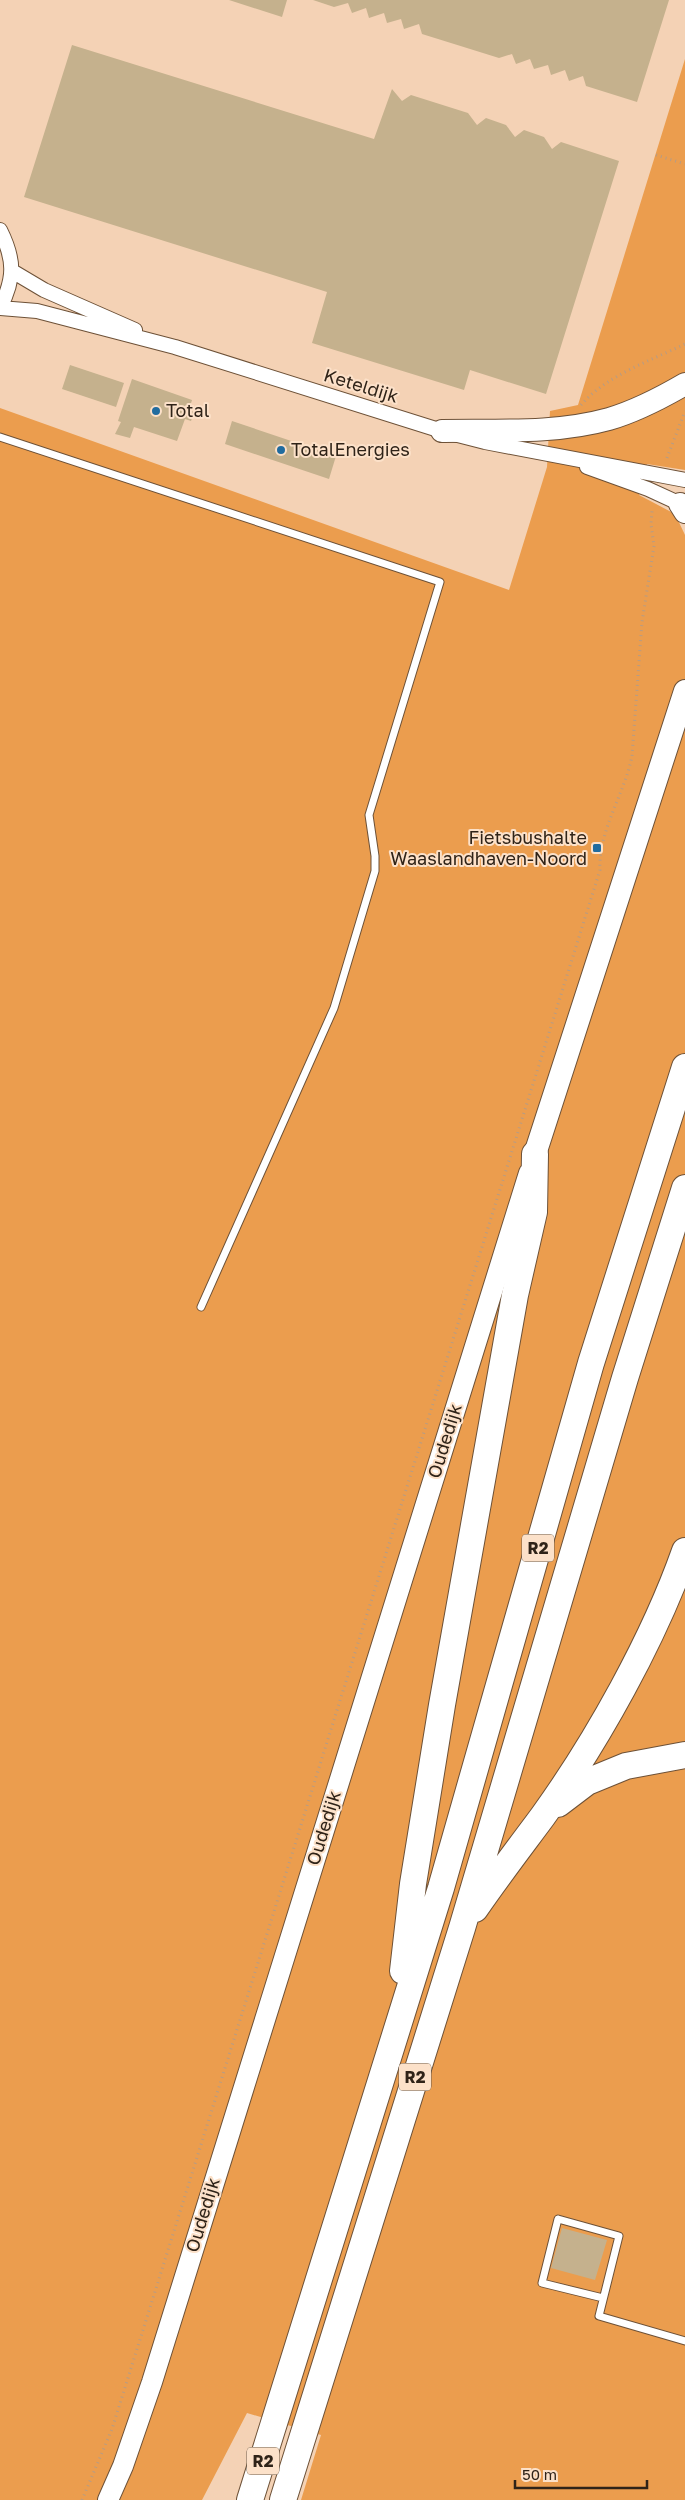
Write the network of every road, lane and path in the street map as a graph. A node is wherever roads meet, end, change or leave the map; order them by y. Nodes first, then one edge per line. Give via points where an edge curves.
1 (656, 155) dead end
2 (685, 164) edge
3 (0, 230) edge
4 (12, 271) junction
5 (0, 308) edge
6 (685, 344) edge
7 (175, 347) junction
8 (685, 384) edge
9 (578, 408) dead end
10 (685, 411) edge
11 (442, 431) junction
12 (0, 438) edge
13 (539, 452) junction
14 (667, 458) dead end
15 (685, 480) edge
16 (683, 507) edge
17 (652, 511) dead end
18 (685, 691) edge
19 (685, 1066) edge
20 (535, 1154) junction
21 (685, 1188) edge
22 (201, 1307) dead end
23 (685, 1551) edge
24 (685, 1754) edge
25 (543, 1816) junction
26 (462, 1928) junction
27 (396, 2032) junction
28 (603, 2298) junction
29 (685, 2341) edge
30 (82, 2500) edge
31 (108, 2500) edge
32 (250, 2500) edge
33 (283, 2500) edge

1 - 2 path
3 - 4 street, Keteldijk via 9,248
4 - 5 street, Keteldijk via 9,290
4 - 7 street, Keteldijk via 44,290
5 - 7 street, Keteldijk via 37,311
6 - 9 path via 605,383
7 - 11 street, Keteldijk
8 - 11 main road via 642,408 608,419 530,430
10 - 14 path
11 - 13 street, Keteldijk
12 - 22 lane via 440,582 369,815 375,871 334,1008
13 - 15 street, Keteldijk
13 - 16 street, Keteldijk via 613,475
17 - 30 path via 654,546 642,622 629,774 599,857 600,870 112,2429
18 - 20 main road
19 - 27 highway, R2 via 591,1363 441,1888
20 - 27 highway, R2 via 534,1212 515,1295 442,1705 413,1884
20 - 31 street, Oudedijk via 154,2373 123,2466
21 - 26 highway, R2 via 625,1378
23 - 25 highway, R2 via 659,1616 621,1688
24 - 25 highway, R2 via 626,1766 587,1782
25 - 26 highway, R2
26 - 33 highway, R2
27 - 32 highway, R2
28 - 28 lane via 542,2283 558,2220 618,2236
28 - 29 lane via 599,2316

